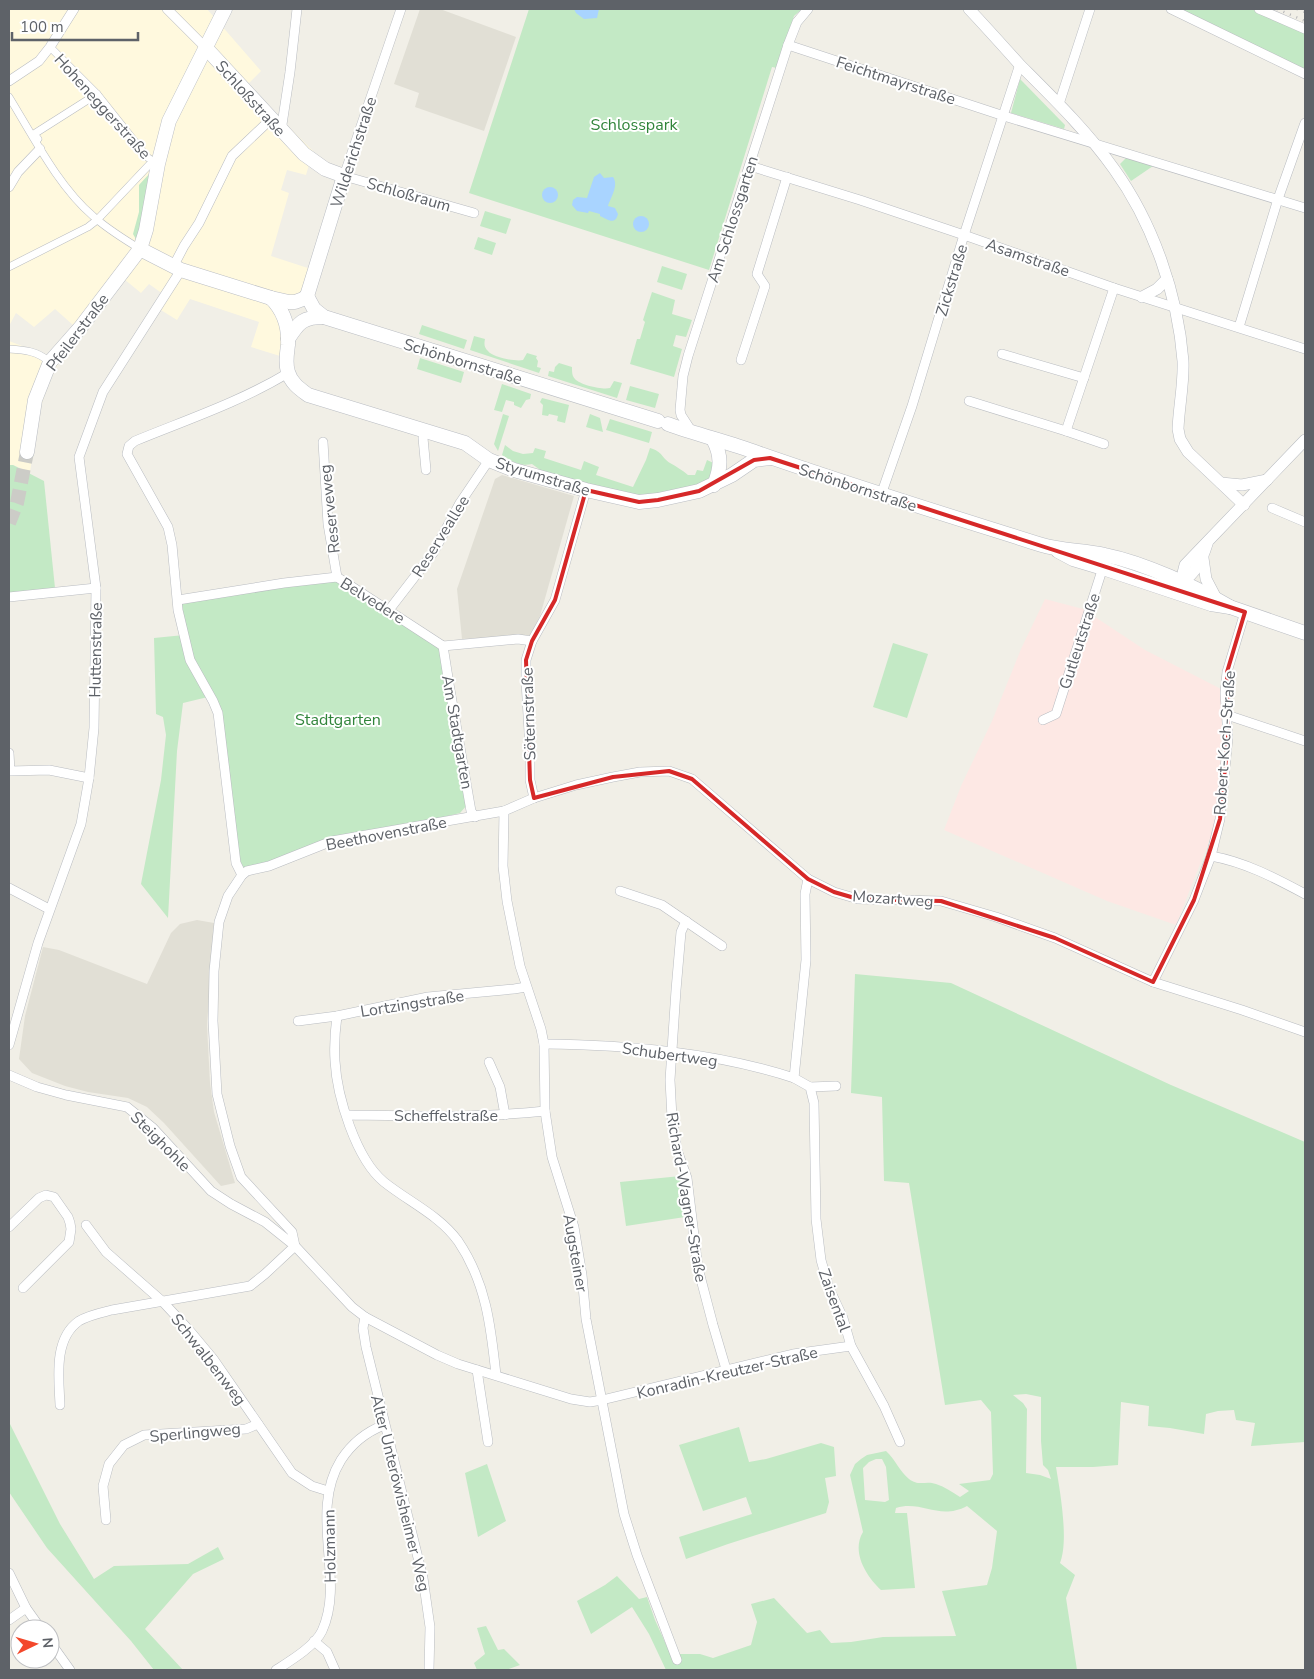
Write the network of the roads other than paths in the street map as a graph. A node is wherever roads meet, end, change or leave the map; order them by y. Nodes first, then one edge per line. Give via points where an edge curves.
1 (74, 9) edge
2 (167, 9) edge
3 (226, 9) edge
4 (297, 9) edge
5 (401, 9) edge
6 (808, 9) edge
7 (969, 9) edge
8 (1090, 9) edge
9 (1171, 9) edge
10 (1259, 9) edge
11 (1305, 29) edge
12 (788, 45) junction
13 (50, 47) junction
14 (206, 48) junction
15 (1020, 64) junction
16 (1305, 74) edge
17 (9, 81) edge
18 (97, 94) junction
19 (9, 97) edge
20 (1059, 104) junction
21 (1004, 116) junction
22 (271, 119) junction
23 (1305, 123) edge
24 (281, 131) junction
25 (1095, 144) junction
26 (38, 145) junction
27 (158, 164) junction
28 (750, 166) junction
29 (344, 176) junction
30 (787, 178) junction
31 (9, 187) edge
32 (1278, 199) junction
33 (1305, 208) edge
34 (474, 213) dead end
35 (97, 220) junction
36 (964, 235) junction
37 (140, 249) junction
38 (9, 267) edge
39 (177, 268) junction
40 (1167, 279) junction
41 (1114, 288) junction
42 (307, 296) junction
43 (1142, 297) junction
44 (271, 298) junction
45 (1174, 308) junction
46 (324, 317) junction
47 (1239, 327) junction
48 (288, 339) junction
49 (1305, 349) edge
50 (9, 350) edge
51 (1002, 354) dead end
52 (741, 360) dead end
53 (50, 362) junction
54 (288, 373) junction
55 (1084, 378) junction
56 (969, 401) dead end
57 (424, 432) junction
58 (1066, 432) junction
59 (693, 433) junction
60 (713, 439) junction
61 (323, 442) dead end
62 (1104, 444) dead end
63 (1304, 444) edge
64 (28, 452) tunnel mouth
65 (770, 458) junction
66 (489, 460) junction
67 (426, 470) dead end
68 (1267, 480) junction
69 (1221, 482) junction
70 (714, 485) junction
71 (586, 490) junction
72 (881, 495) junction
73 (1244, 505) junction
74 (1272, 508) dead end
75 (1305, 522) edge
76 (1207, 542) junction
77 (1203, 558) junction
78 (1104, 561) junction
79 (337, 576) junction
80 (96, 588) junction
81 (1179, 588) junction
82 (9, 597) edge
83 (178, 600) junction
84 (1217, 600) junction
85 (1230, 607) junction
86 (389, 610) junction
87 (1245, 612) junction
88 (1305, 633) edge
89 (532, 641) junction
90 (444, 646) junction
91 (1227, 715) junction
92 (1043, 720) dead end
93 (1305, 741) edge
94 (9, 754) edge
95 (9, 772) edge
96 (89, 778) junction
97 (534, 798) junction
98 (504, 811) junction
99 (475, 817) junction
100 (1211, 856) junction
101 (242, 875) junction
102 (808, 879) junction
103 (9, 888) edge
104 (620, 891) dead end
105 (1305, 894) edge
106 (49, 909) junction
107 (686, 921) junction
108 (722, 946) dead end
109 (1152, 982) junction
110 (526, 987) junction
111 (337, 1016) junction
112 (298, 1021) dead end
113 (1305, 1032) edge
114 (544, 1044) junction
115 (9, 1045) edge
116 (672, 1051) junction
117 (489, 1062) dead end
118 (9, 1075) edge
119 (794, 1078) junction
120 (836, 1086) dead end
121 (810, 1087) junction
122 (544, 1112) junction
123 (347, 1115) junction
124 (505, 1115) junction
125 (86, 1225) dead end
126 (9, 1227) edge
127 (295, 1246) junction
128 (23, 1288) dead end
129 (163, 1302) junction
130 (365, 1317) junction
131 (852, 1346) junction
132 (726, 1369) junction
133 (477, 1370) junction
134 (496, 1375) junction
135 (602, 1400) junction
136 (60, 1405) dead end
137 (258, 1424) junction
138 (384, 1425) junction
139 (488, 1442) dead end
140 (900, 1442) dead end
141 (328, 1491) junction
142 (106, 1520) dead end
143 (9, 1573) edge
144 (26, 1608) junction
145 (33, 1619) edge
146 (9, 1620) edge
147 (314, 1641) junction
148 (60, 1656) edge
149 (677, 1660) dead end
150 (70, 1670) edge
151 (276, 1670) edge
152 (335, 1670) edge
153 (429, 1670) edge

1 - 13 street
2 - 14 street, Schloßstraße
3 - 14 main road
4 - 24 street
5 - 29 street, Wilderichstraße
6 - 12 street, Am Schlossgarten via 797,22
7 - 15 street
8 - 20 street
9 - 16 street
10 - 11 street
12 - 21 street, Feichtmayrstraße
12 - 28 street, Am Schlossgarten
13 - 17 street via 38,61
13 - 18 street, Hoheneggerstraße
14 - 22 main road, Schloßstraße
14 - 27 main road via 169,121
15 - 20 street
15 - 21 street, Zickstraße
18 - 26 street via 34,134 39,140
18 - 27 street, Hoheneggerstraße via 147,157
19 - 26 street
20 - 25 street
21 - 25 street, Feichtmayrstraße
21 - 36 street, Zickstraße
22 - 24 main road, Schloßstraße
22 - 39 street, Huttenstraße via 232,156 184,246
23 - 32 street
24 - 29 main road, Schloßstraße via 325,169
25 - 32 street
25 - 40 street via 1140,211
26 - 31 street
26 - 35 street via 74,197
27 - 35 street via 149,165
27 - 37 main road
28 - 30 street, Asamstraße
28 - 59 street, Am Schlossgarten via 683,376 681,415
29 - 34 street, Schloßraum
29 - 42 main road, Wilderichstraße
30 - 36 street, Asamstraße
30 - 52 street via 757,274 765,286
32 - 33 street
32 - 47 street
35 - 37 street
35 - 38 street
36 - 41 street, Asamstraße
36 - 72 street, Zickstraße
37 - 39 main road
37 - 53 main road, Pfeilerstraße
39 - 44 main road
39 - 80 street, Huttenstraße via 160,304 103,392 79,457
40 - 43 street
40 - 45 street
41 - 43 street, Asamstraße
41 - 55 street
42 - 44 main road via 295,302
42 - 46 main road via 314,309
43 - 45 street, Asamstraße
44 - 48 main road via 285,318
45 - 47 street, Asamstraße
45 - 69 street via 1183,363 1180,439 1188,452
46 - 48 main road via 306,318
46 - 59 main road, Schönbornstraße
47 - 49 street, Asamstraße
48 - 54 main road
50 - 53 street via 30,350
51 - 55 street
53 - 64 main road, Pfeilerstraße via 35,400
54 - 57 main road, Styrumstraße via 295,385 308,395
54 - 83 street via 129,446 127,454 130,461 168,527
55 - 58 street
56 - 58 street
57 - 66 main road, Styrumstraße via 465,443
57 - 67 street
58 - 62 street
59 - 60 main road, Schönbornstraße
60 - 65 main road, Schönbornstraße
60 - 70 main road via 721,460
61 - 79 street, Reserveweg via 328,524
63 - 68 street
65 - 70 main road, Styrumstraße via 754,460
65 - 72 main road, Schönbornstraße
66 - 71 main road, Styrumstraße
66 - 86 street, Reserveallee via 460,503 433,553
68 - 69 street via 1242,485
68 - 73 street
69 - 73 street
70 - 71 main road, Styrumstraße via 678,496 639,502
71 - 89 street, Söternstraße via 555,600
72 - 78 main road, Schönbornstraße
73 - 76 street
74 - 75 street
76 - 77 street
76 - 81 street via 1185,565
77 - 81 street
77 - 84 street via 1208,585
78 - 81 main road, Schönbornstraße via 1148,568
78 - 92 street, Gutleutstraße via 1056,714
79 - 83 street, Belvedere
79 - 86 street, Belvedere
80 - 82 street
80 - 96 street, Huttenstraße via 94,728
81 - 84 main road
81 - 85 main road via 1211,604
83 - 101 street via 190,660 218,713 236,863
84 - 85 main road
85 - 87 main road
86 - 90 street, Belvedere
87 - 88 main road
87 - 91 street, Robert-Koch-Straße via 1227,672
89 - 90 street via 518,638
89 - 97 street, Söternstraße via 526,660 526,681 530,780
90 - 99 street, Am Stadtgarten
91 - 93 street
91 - 100 street, Robert-Koch-Straße via 1223,801
94 - 95 street
95 - 96 street via 49,770
96 - 106 street, Huttenstraße via 81,824
97 - 98 street, Mozartweg
97 - 102 street, Mozartweg via 613,777 669,771 692,779
98 - 99 street, Beethovenstraße
98 - 110 street, Augsteiner via 503,866 507,901
99 - 101 street, Beethovenstraße via 332,841
100 - 105 street via 1241,864
100 - 109 street, Robert-Koch-Straße via 1194,900
101 - 127 street via 228,896 219,922 213,1021 217,1094 240,1177 292,1232
102 - 109 street, Mozartweg via 858,899 940,901 996,917 1055,938
102 - 119 street via 805,894 806,960
103 - 106 street
104 - 107 street via 662,905
106 - 115 street, Huttenstraße
107 - 108 street
107 - 116 street, Richard-Wagner-Straße via 681,932
109 - 113 street, Mozartweg
110 - 111 street, Lortzingstraße via 428,997
110 - 114 street, Augsteiner via 538,1016
111 - 112 street, Lortzingstraße
111 - 123 street via 335,1063
114 - 116 street, Schubertweg
114 - 122 street, Augsteiner
116 - 119 street, Schubertweg
116 - 132 street, Richard-Wagner-Straße via 670,1089 675,1142 687,1178 698,1268
117 - 124 street via 500,1087
118 - 127 street, Steighohle via 66,1095 127,1107 153,1128 211,1191 265,1222
119 - 121 street
120 - 121 street
121 - 131 street, Zaisental via 814,1103 816,1219 821,1260
122 - 124 street, Scheffelstraße
122 - 135 street, Augsteiner via 552,1158 574,1227 586,1319
123 - 124 street, Scheffelstraße
123 - 134 street via 362,1154 374,1173 442,1224 457,1240 473,1266 487,1309
125 - 129 street, Schwalbenweg via 106,1252
126 - 128 street via 38,1198 46,1195 54,1197 70,1223 69,1242
127 - 129 street via 250,1286
127 - 130 street, Konradin-Kreutzer-Straße
129 - 136 street via 112,1310 77,1322 67,1335 61,1352
129 - 137 street, Schwalbenweg via 214,1360
130 - 133 street, Konradin-Kreutzer-Straße via 437,1355
130 - 138 street, Alter Unteröwisheimer Weg via 364,1340
131 - 132 street, Konradin-Kreutzer-Straße via 794,1354
131 - 140 street, Zaisental
132 - 135 street, Konradin-Kreutzer-Straße
133 - 134 street, Konradin-Kreutzer-Straße
133 - 139 street
134 - 135 street, Konradin-Kreutzer-Straße via 571,1399
135 - 149 street, Augsteiner via 627,1527
137 - 141 street, Schwalbenweg via 292,1473 312,1486
137 - 142 street, Sperlingweg via 237,1430 144,1435 124,1445 109,1464 103,1486
138 - 141 street, Holzmann via 371,1430 348,1449
138 - 153 street, Alter Unteröwisheimer Weg via 424,1585 430,1627
141 - 147 street, Holzmann via 330,1598 328,1615
143 - 144 street
144 - 145 street
144 - 146 street
147 - 151 street, Holzmann
147 - 152 street via 327,1652
148 - 150 street

